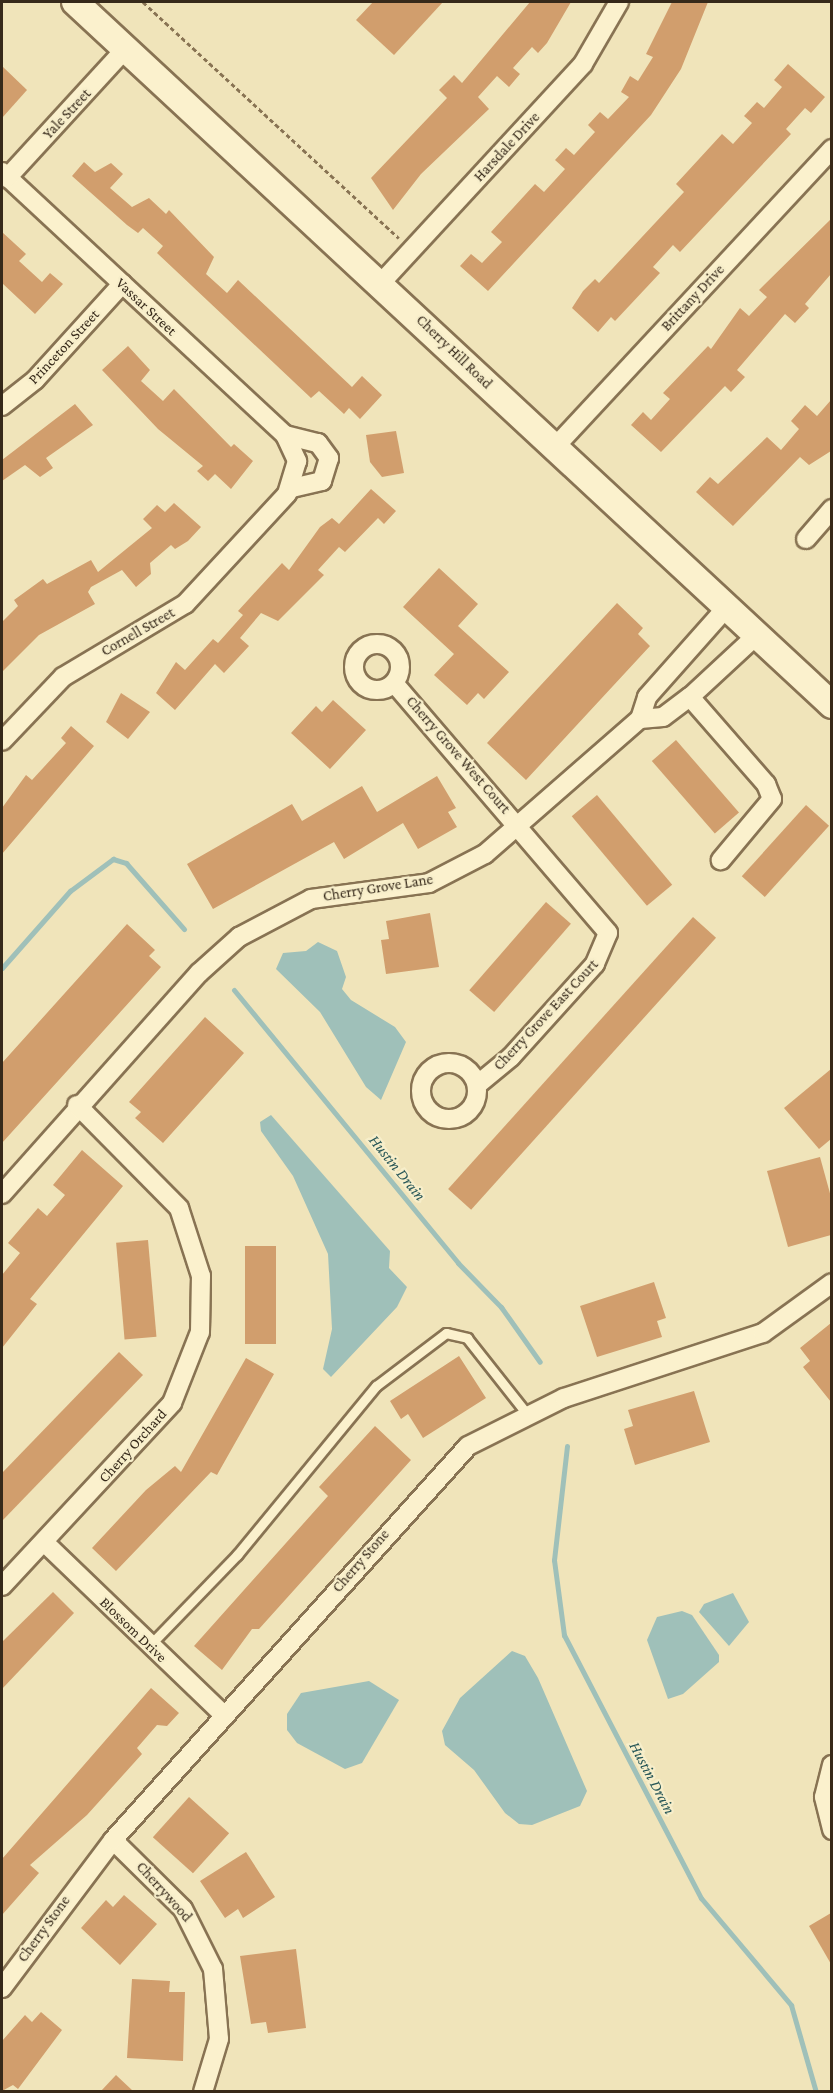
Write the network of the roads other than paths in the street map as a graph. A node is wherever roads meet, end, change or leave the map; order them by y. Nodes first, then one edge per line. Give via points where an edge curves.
1 (75, 2) edge
2 (619, 2) edge
3 (125, 49) junction
4 (831, 149) edge
5 (4, 175) edge
6 (381, 283) junction
7 (122, 284) junction
8 (2, 406) edge
9 (285, 435) junction
10 (555, 447) junction
11 (296, 470) joint
12 (291, 488) junction
13 (831, 509) edge
14 (806, 539) dead end
15 (727, 607) junction
16 (757, 635) junction
17 (394, 683) dead end
18 (690, 697) junction
19 (831, 705) edge
20 (640, 718) junction
21 (2, 741) edge
22 (521, 828) junction
23 (721, 860) dead end
24 (477, 1085) dead end
25 (77, 1105) junction
26 (2, 1194) edge
27 (831, 1283) edge
28 (527, 1414) junction
29 (44, 1542) junction
30 (2, 1586) edge
31 (149, 1646) junction
32 (225, 1716) junction
33 (831, 1766) edge
34 (831, 1830) edge
35 (113, 1840) junction
36 (2, 1988) edge
37 (203, 2091) edge

1 - 3 main road, Cherry Hill Road
2 - 6 street, Harsdale Drive via 583,64
3 - 5 street, Yale Street
3 - 6 main road, Cherry Hill Road
4 - 10 street, Brittany Drive
5 - 7 street, Vassar Street
6 - 10 main road, Cherry Hill Road
7 - 8 street, Princeton Street via 36,380
7 - 9 street, Vassar Street
9 - 11 street, Vassar Street
9 - 12 street, Vassar Street via 318,443 330,465 322,481
10 - 15 main road, Cherry Hill Road
11 - 12 street, Cornell Street
12 - 21 street, Cornell Street via 185,604 63,677
13 - 14 street
15 - 16 main road, Cherry Hill Road
15 - 20 street, Cherry Grove Lane via 647,697
16 - 18 street
16 - 19 main road, Cherry Hill Road
17 - 22 street, Cherry Grove West Court
18 - 20 street via 663,717
18 - 23 street via 766,784 772,799
20 - 22 street, Cherry Grove Lane
22 - 24 street, Cherry Grove East Court via 606,924 608,941 580,981 511,1057
22 - 25 street, Cherry Grove Lane via 465,868 429,883 311,899 268,917 206,966
25 - 26 street, Cherry Grove Lane
25 - 29 street, Cherry Orchard via 179,1208 196,1251 203,1310 195,1353 172,1403
27 - 28 street, Cherry Stone via 763,1333
28 - 31 lane via 467,1338 446,1333 376,1386 237,1555
28 - 32 street, Cherry Stone via 468,1446
29 - 30 street, Cherry Orchard
29 - 31 street, Blossom Drive
31 - 32 street, Blossom Drive
32 - 35 street, Cherry Stone
33 - 34 street via 825,1797
35 - 36 street, Cherry Stone
35 - 37 street, Cherrywood via 183,1909 213,1969 219,2039

